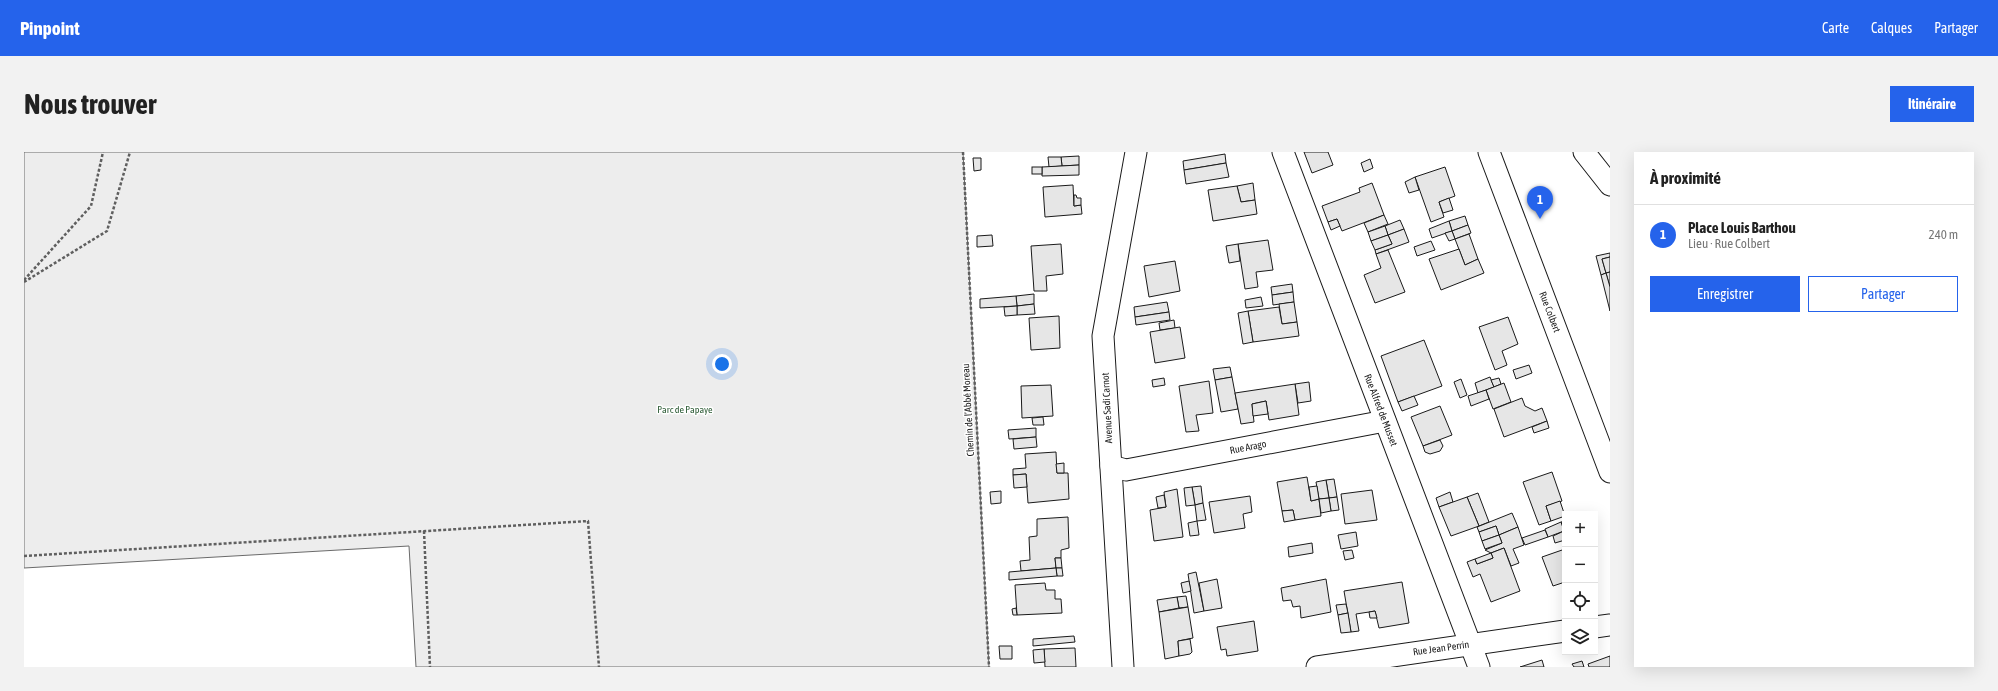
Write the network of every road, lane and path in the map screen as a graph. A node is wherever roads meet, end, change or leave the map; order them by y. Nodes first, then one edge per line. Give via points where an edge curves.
1 (103, 152) edge
2 (130, 152) edge
3 (963, 152) edge
4 (1136, 152) edge
5 (1283, 152) edge
6 (1489, 152) edge
7 (1584, 152) edge
8 (1610, 185) edge
9 (24, 281) edge
10 (1385, 421) junction
11 (1603, 434) edge
12 (1111, 466) junction
13 (1610, 472) edge
14 (424, 531) junction
15 (24, 556) edge
16 (1610, 625) edge
17 (1598, 627) edge
18 (1562, 631) edge
19 (1471, 644) junction
20 (430, 667) edge
21 (599, 667) edge
22 (989, 667) edge
23 (1122, 667) edge
24 (1317, 667) edge
25 (1479, 667) edge

1 - 9 path via 91,206
2 - 9 path via 107,232
3 - 22 path, Chemin de l’Abbé Moreau
4 - 12 street, Avenue Sadi Carnot via 1103,336
5 - 10 street, Rue Alfred de Musset
6 - 11 street, Rue Colbert
7 - 8 street
10 - 12 street, Rue Arago via 1126,470
10 - 19 street, Rue Alfred de Musset
11 - 13 street, Rue Colbert
12 - 23 street, Avenue Sadi Carnot
14 - 15 path
14 - 20 path
14 - 21 path via 588,521
16 - 17 street
18 - 19 street, Rue Jean Perrin
19 - 24 street, Rue Jean Perrin
19 - 25 street, Rue Alfred de Musset

